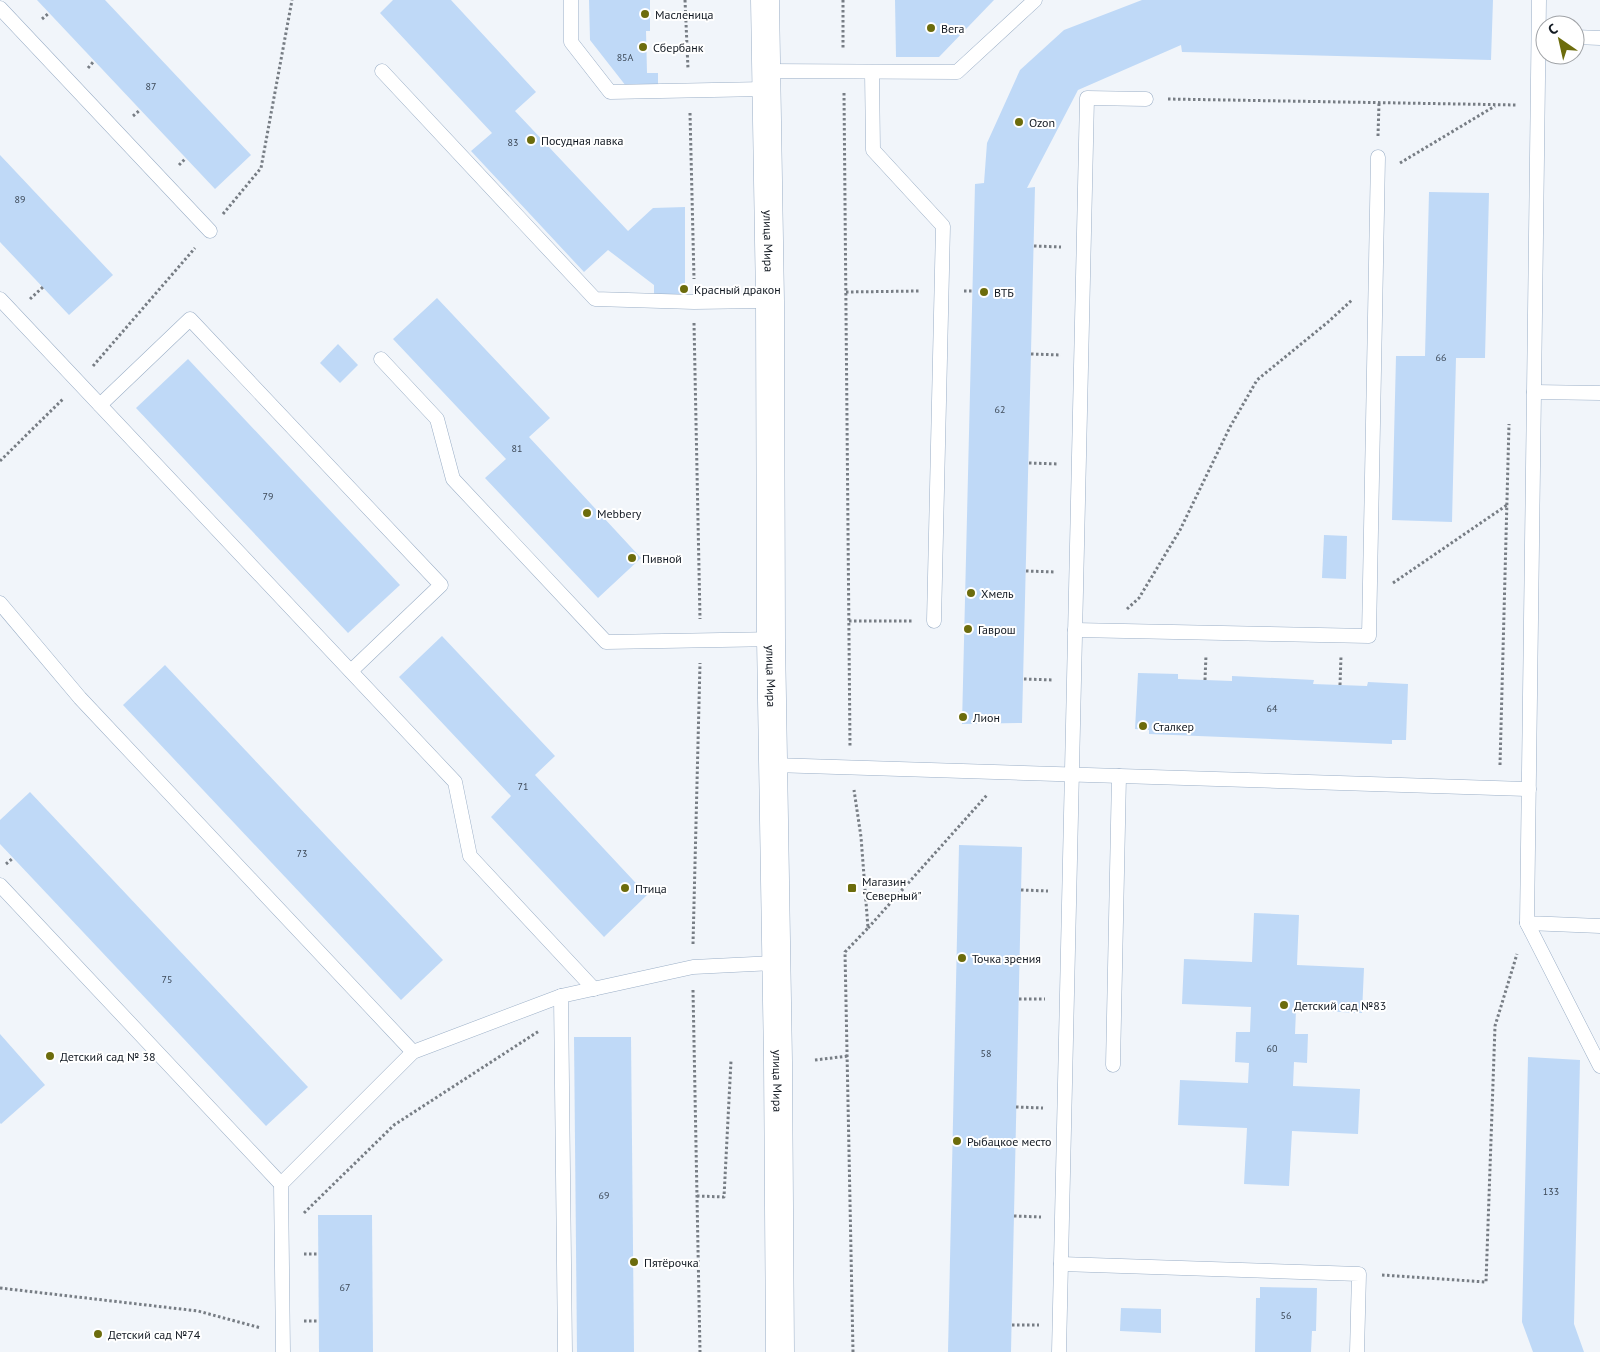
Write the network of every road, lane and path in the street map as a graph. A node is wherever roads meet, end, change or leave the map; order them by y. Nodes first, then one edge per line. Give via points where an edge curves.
1 (292, 0) edge
2 (571, 0) edge
3 (685, 0) edge
4 (764, 0) edge
5 (843, 0) edge
6 (1035, 0) edge
7 (1539, 0) edge
8 (0, 8) edge
9 (1540, 15) edge
10 (1585, 37) edge
11 (1600, 38) edge
12 (1541, 65) edge
13 (382, 71) dead end
14 (844, 72) junction
15 (872, 72) junction
16 (765, 80) junction
17 (689, 90) junction
18 (1146, 99) joint
19 (1379, 103) junction
20 (1496, 105) junction
21 (1517, 105) dead end
22 (1378, 157) joint
23 (1378, 176) junction
24 (210, 231) junction
25 (1034, 246) dead end
26 (1083, 247) junction
27 (1376, 278) junction
28 (942, 291) junction
29 (972, 291) dead end
30 (846, 292) junction
31 (0, 299) edge
32 (770, 301) junction
33 (694, 302) junction
34 (1031, 354) dead end
35 (1081, 356) junction
36 (380, 359) dead end
37 (79, 383) junction
38 (1534, 392) junction
39 (1600, 393) edge
40 (100, 405) junction
41 (0, 461) edge
42 (1029, 463) dead end
43 (1079, 464) junction
44 (1506, 506) dead end
45 (1026, 571) dead end
46 (1076, 572) junction
47 (1369, 599) junction
48 (0, 603) edge
49 (934, 621) joint
50 (849, 622) junction
51 (1075, 630) junction
52 (1102, 630) junction
53 (771, 639) junction
54 (701, 640) junction
55 (350, 671) junction
56 (1024, 679) dead end
57 (1074, 681) junction
58 (773, 765) junction
59 (850, 768) junction
60 (1007, 773) junction
61 (1072, 775) junction
62 (1119, 776) junction
63 (1529, 789) junction
64 (0, 886) edge
65 (1527, 923) junction
66 (1600, 926) edge
67 (868, 928) junction
68 (776, 963) junction
69 (693, 967) junction
70 (594, 988) junction
71 (561, 996) junction
72 (561, 1017) junction
73 (413, 1052) junction
74 (848, 1056) junction
75 (815, 1060) dead end
76 (731, 1061) dead end
77 (1112, 1065) dead end
78 (1600, 1066) edge
79 (281, 1184) junction
80 (697, 1196) junction
81 (282, 1234) junction
82 (1061, 1264) junction
83 (1359, 1274) junction
84 (0, 1288) edge
85 (283, 1334) junction
86 (283, 1352) edge
87 (565, 1352) edge
88 (700, 1352) edge
89 (780, 1352) edge
90 (853, 1352) edge
91 (1059, 1352) edge
92 (1357, 1352) edge

1 - 24 path via 261,168
2 - 17 lane via 571,42 610,92
3 - 17 path
4 - 16 main road, улица Мира
5 - 14 path
6 - 15 lane via 957,72
7 - 9 lane
8 - 24 lane
10 - 11 lane
12 - 38 lane
13 - 33 lane via 595,299
14 - 15 lane
14 - 16 lane
14 - 30 path
15 - 28 lane via 873,150 943,226
16 - 17 lane
16 - 32 main road, улица Мира
17 - 33 path
18 - 19 path
18 - 26 lane via 1087,98
19 - 20 path
19 - 22 path
20 - 21 path
20 - 23 path
22 - 23 lane
23 - 27 lane
24 - 37 path
25 - 26 path
26 - 35 lane
27 - 47 lane
27 - 52 path via 1257,380 1230,427 1180,530 1139,598
28 - 29 path
28 - 30 path
28 - 49 lane
30 - 50 path
31 - 37 lane
32 - 33 lane
32 - 53 main road, улица Мира
33 - 54 path
34 - 35 path
35 - 43 lane
36 - 54 lane via 437,420 453,479 606,642
37 - 40 lane
37 - 41 path
38 - 39 lane
38 - 63 lane
40 - 55 lane
40 - 55 lane via 190,319 414,556 441,585
42 - 43 path
43 - 46 lane
44 - 47 path
45 - 46 path
46 - 51 lane
47 - 52 lane via 1369,636
48 - 73 lane via 80,698
49 - 50 path
50 - 59 path
51 - 52 lane
51 - 57 lane
53 - 54 lane
53 - 58 main road, улица Мира
54 - 69 path
55 - 70 lane via 455,782 470,856
56 - 57 path
57 - 61 lane
58 - 59 lane
58 - 68 main road, улица Мира
59 - 60 lane
59 - 67 path via 861,837
60 - 61 lane
60 - 67 path
61 - 62 lane
61 - 82 lane
62 - 63 lane
62 - 77 lane
63 - 65 lane
64 - 79 lane
65 - 66 lane
65 - 78 lane
65 - 83 path via 1495,1026 1486,1282
67 - 74 path via 845,952
68 - 69 lane
68 - 89 main road, улица Мира
69 - 70 lane
69 - 80 path
70 - 71 lane
71 - 72 lane
71 - 73 lane
72 - 81 path via 394,1126
72 - 87 lane
73 - 79 lane
74 - 75 path
74 - 90 path
76 - 80 path via 724,1197
79 - 81 lane
80 - 88 path
81 - 85 lane
82 - 83 lane
82 - 91 lane
83 - 92 lane
84 - 85 path via 198,1311
85 - 86 lane

